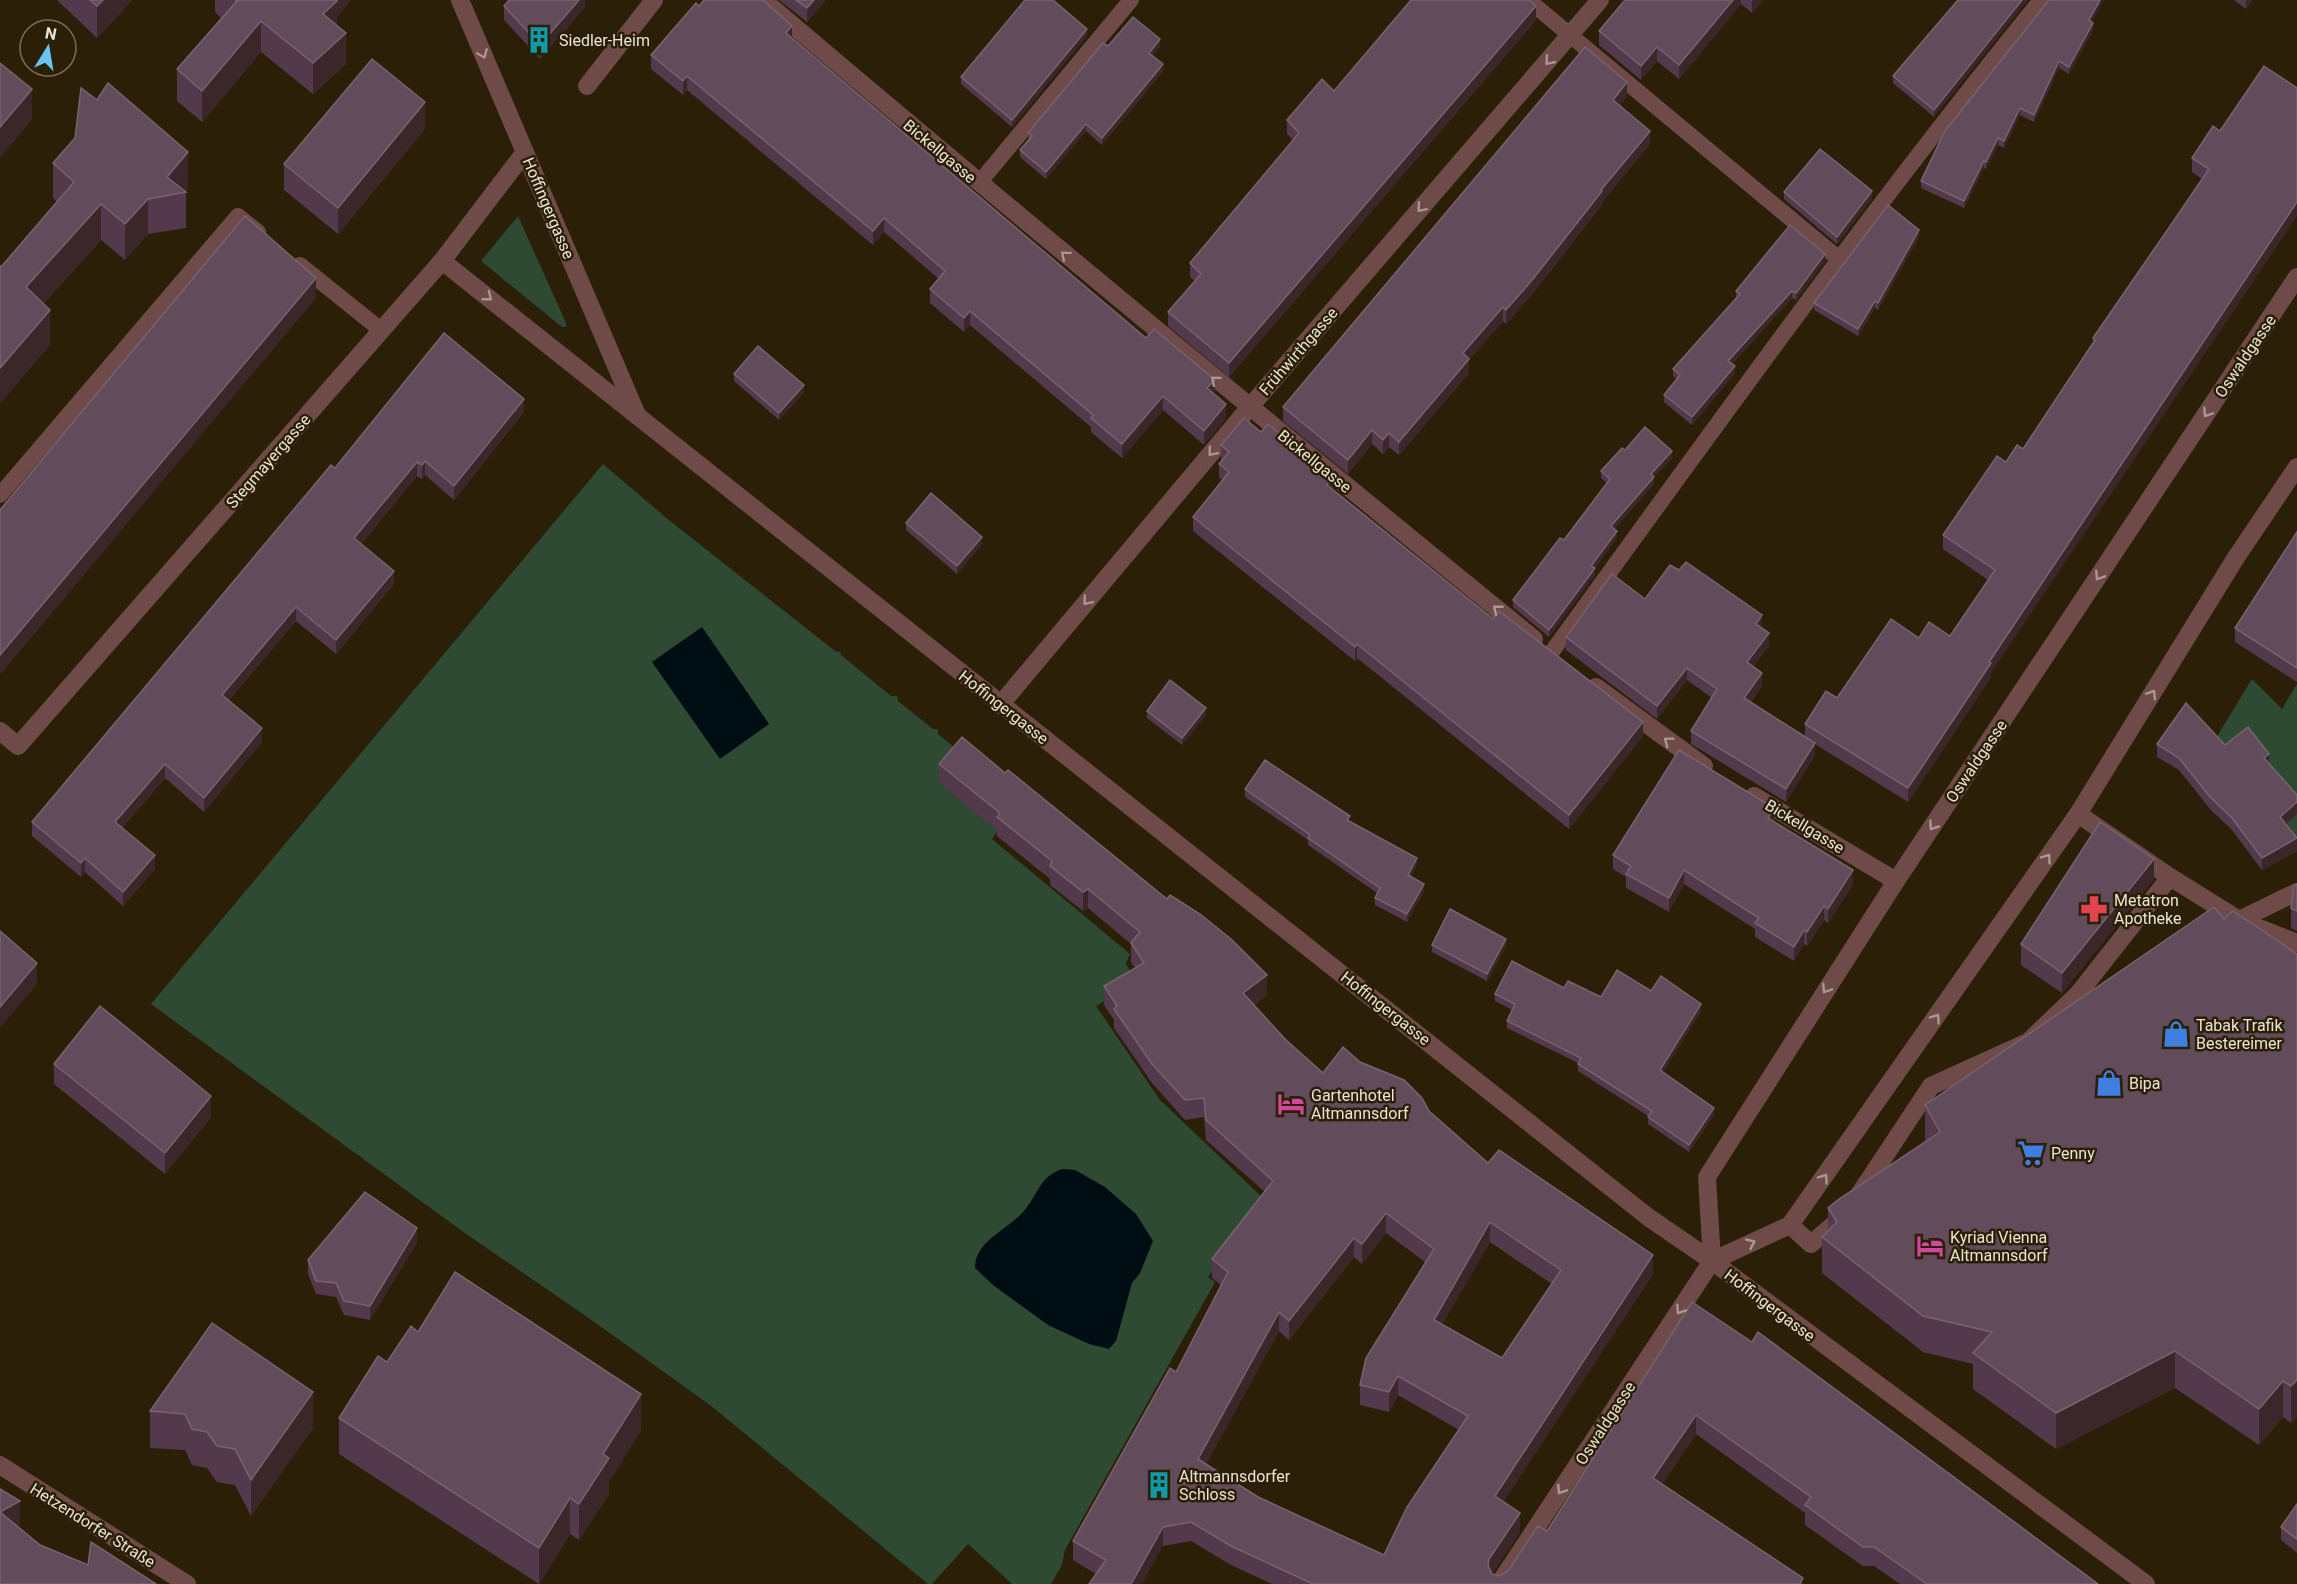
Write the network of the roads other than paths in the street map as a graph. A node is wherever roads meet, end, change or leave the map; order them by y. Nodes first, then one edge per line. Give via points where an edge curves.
1 (460, 0) edge
2 (654, 0) edge
3 (763, 0) edge
4 (1131, 0) edge
5 (1528, 0) edge
6 (1600, 0) edge
7 (2041, 0) edge
8 (1570, 36) junction
9 (587, 86) dead end
10 (525, 152) junction
11 (979, 183) junction
12 (1839, 259) junction
13 (442, 261) junction
14 (2297, 277) edge
15 (381, 330) junction
16 (1249, 408) junction
17 (638, 416) junction
18 (2297, 467) edge
19 (0, 495) edge
20 (1556, 657) joint
21 (1580, 674) edge
22 (1000, 705) junction
23 (0, 731) edge
24 (2078, 814) junction
25 (2170, 877) junction
26 (1896, 881) junction
27 (2297, 892) edge
28 (2239, 920) junction
29 (2297, 943) edge
30 (1790, 1225) junction
31 (1712, 1261) junction
32 (0, 1466) edge
33 (187, 1584) edge
34 (1499, 1584) edge
35 (2146, 1584) edge

1 -> 10 street, Hoffingergasse
2 - 9 street
3 - 11 street, Bickellgasse
4 - 11 lane
5 - 8 lane
6 - 8 street, Frühwirthgasse
7 - 12 lane
8 - 12 lane
8 -> 16 street, Frühwirthgasse
10 - 13 street, Stegmayergasse
10 - 17 street, Hoffingergasse
16 -> 11 street, Bickellgasse
12 - 20 lane
13 - 15 street, Stegmayergasse
13 -> 17 street, Hoffingergasse
14 -> 26 street, Oswaldgasse
15 - 19 lane via 238,216
15 - 23 street, Stegmayergasse via 18,746
20 -> 16 street, Bickellgasse
16 -> 22 street, Frühwirthgasse
17 - 22 street, Hoffingergasse
24 -> 18 street
26 -> 21 street, Bickellgasse via 1693,760
22 - 31 street, Hoffingergasse via 1648,1217
24 - 25 street
30 -> 24 street
25 - 28 street
25 - 30 street via 2078,994 2028,1042 1931,1086 1847,1213 1811,1244
26 -> 31 street, Oswaldgasse via 1707,1177
27 - 28 street
28 - 29 street
31 -> 30 street
31 -> 34 street, Oswaldgasse
31 - 35 street, Hoffingergasse
32 - 33 street, Hetzendorfer Straße

